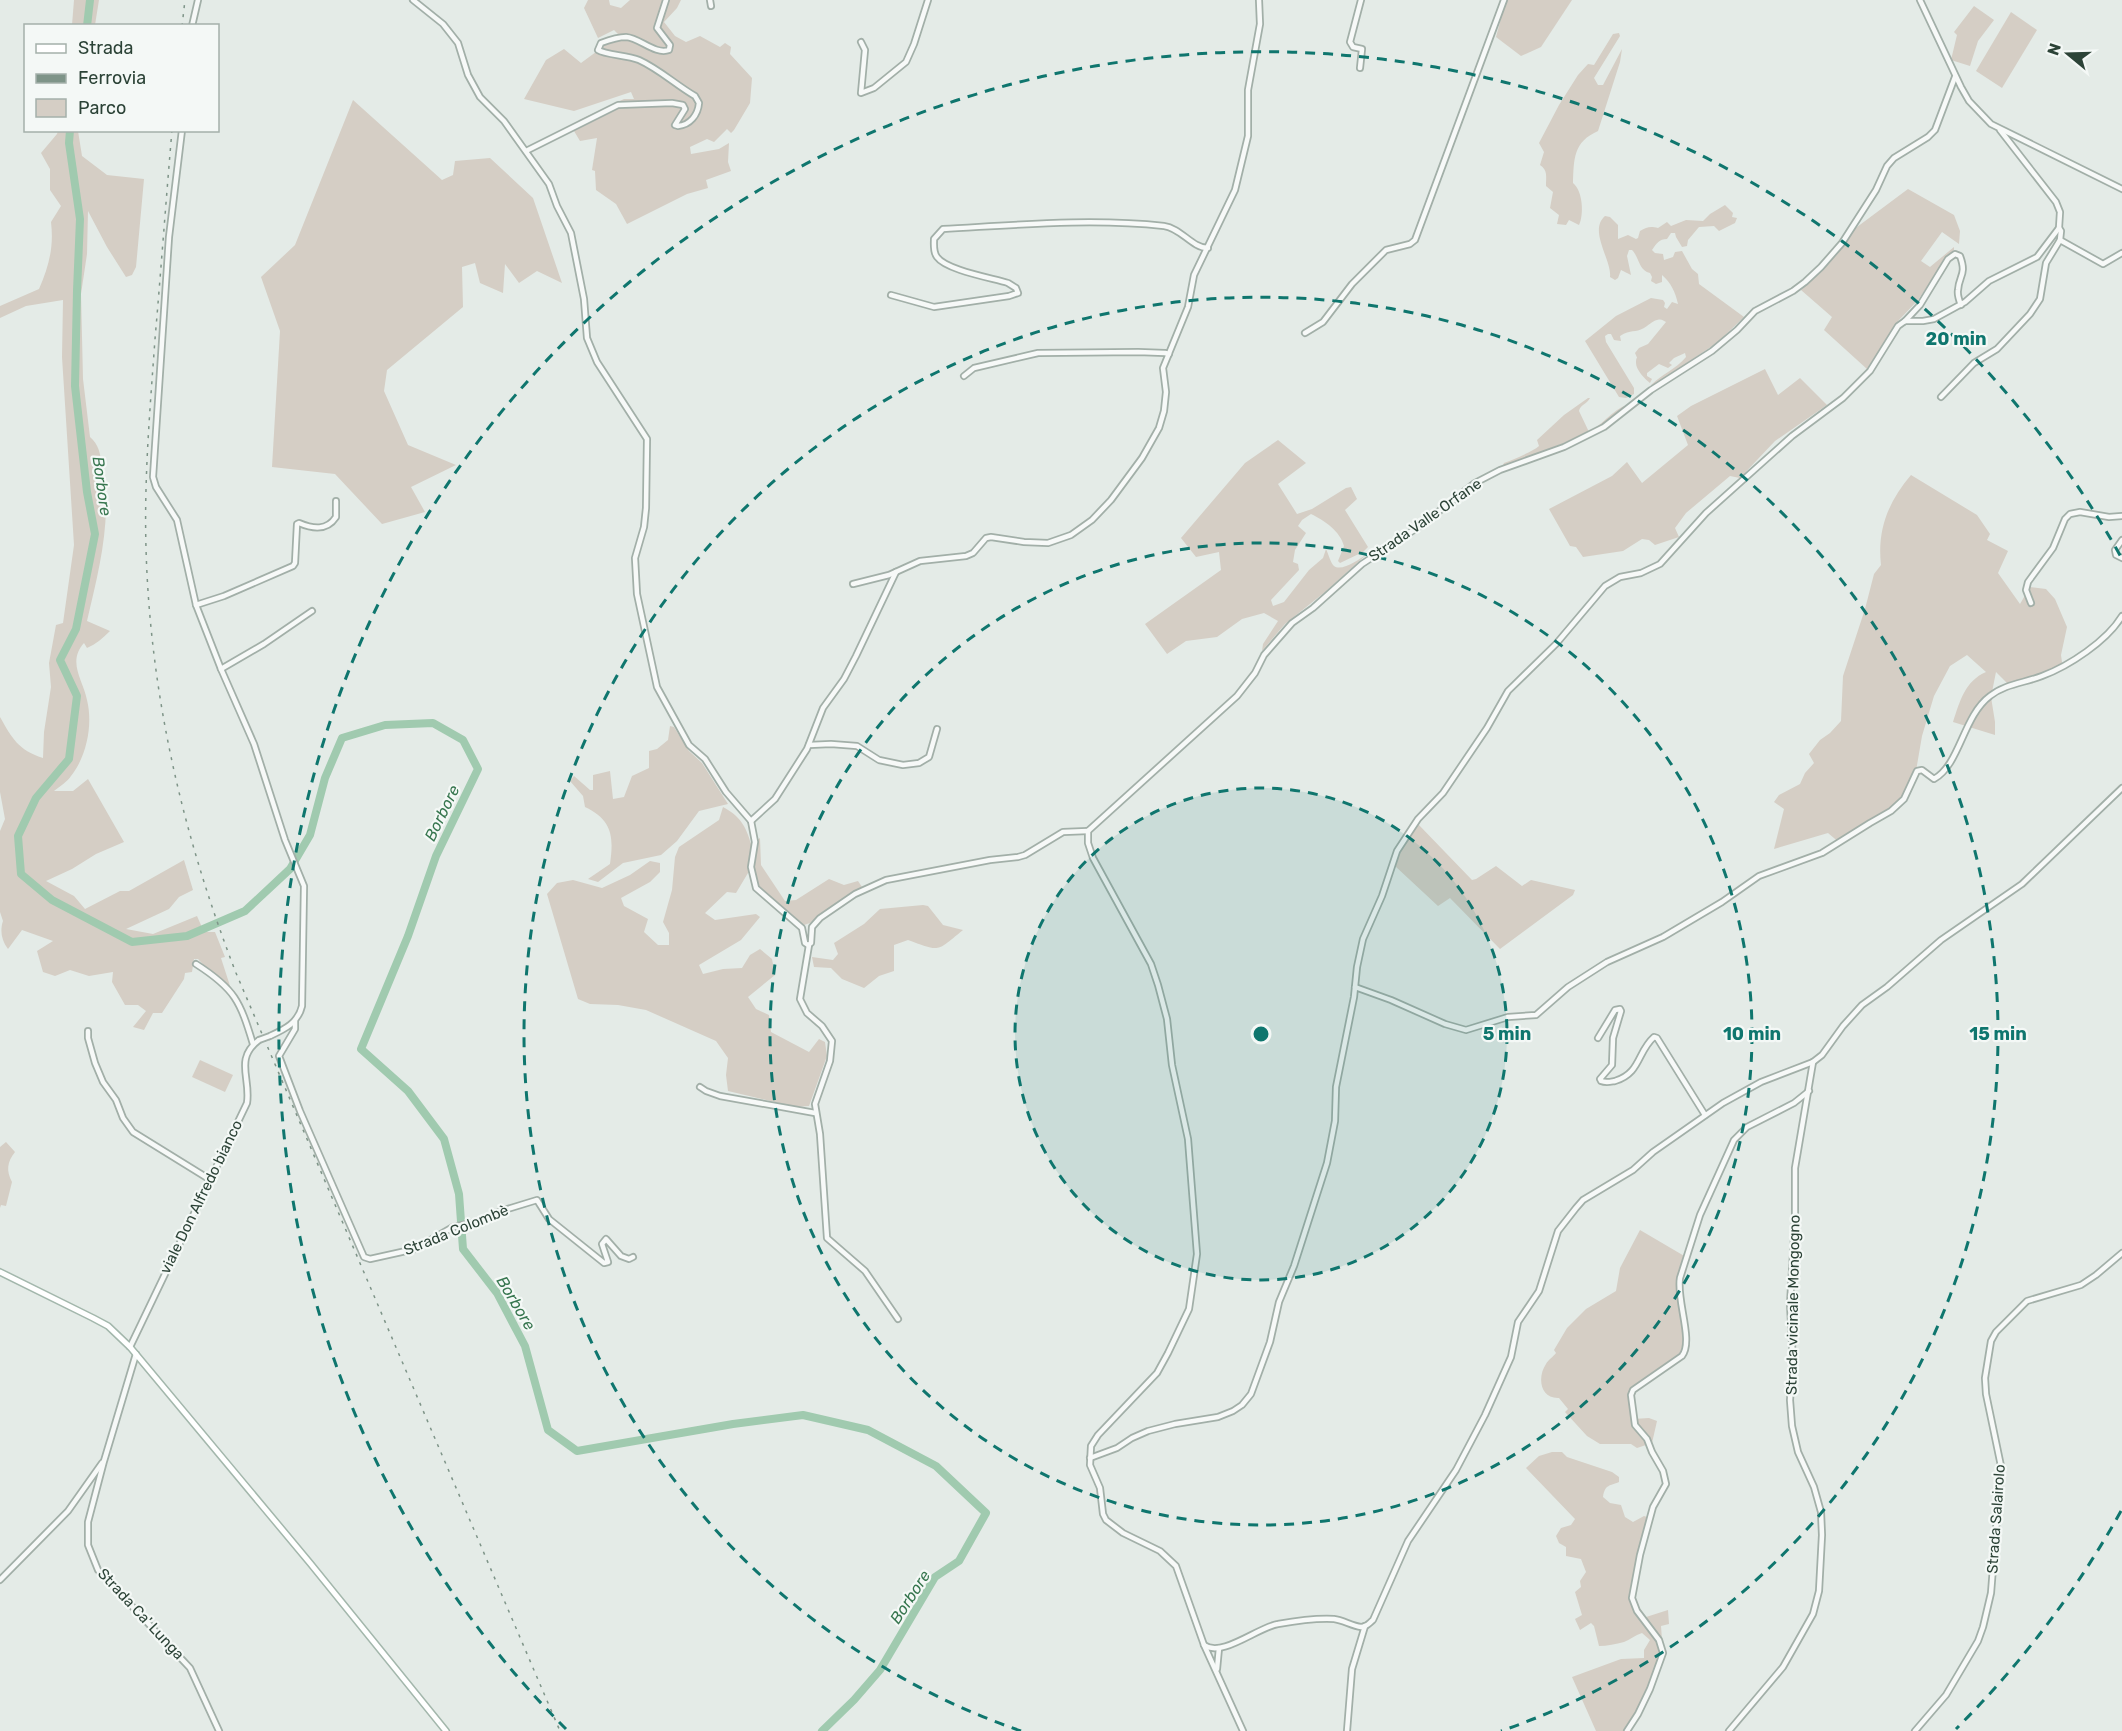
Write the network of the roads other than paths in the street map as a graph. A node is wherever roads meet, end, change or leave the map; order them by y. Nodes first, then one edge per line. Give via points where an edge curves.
1 (198, 0) edge
2 (413, 0) edge
3 (666, 0) edge
4 (928, 0) edge
5 (1259, 0) edge
6 (1361, 0) edge
7 (1504, 0) edge
8 (1920, 0) edge
9 (192, 24) edge
10 (861, 42) dead end
11 (1360, 68) dead end
12 (1955, 77) junction
13 (2000, 130) junction
14 (182, 132) edge
15 (526, 151) junction
16 (2122, 189) edge
17 (2059, 228) junction
18 (2060, 240) junction
19 (1208, 248) junction
20 (2122, 253) edge
21 (891, 295) dead end
22 (1960, 305) junction
23 (1905, 321) junction
24 (1305, 333) dead end
25 (1169, 354) junction
26 (964, 376) dead end
27 (1941, 397) dead end
28 (336, 501) dead end
29 (2122, 516) edge
30 (2122, 540) edge
31 (2122, 558) edge
32 (896, 572) junction
33 (853, 584) dead end
34 (2031, 603) dead end
35 (196, 605) junction
36 (312, 611) dead end
37 (2122, 616) edge
38 (221, 669) junction
39 (937, 729) dead end
40 (809, 745) junction
41 (2122, 788) edge
42 (751, 821) junction
43 (1088, 831) junction
44 (809, 945) junction
45 (196, 964) dead end
46 (1355, 987) junction
47 (295, 1021) junction
48 (88, 1031) dead end
49 (1598, 1038) dead end
50 (253, 1044) junction
51 (1813, 1062) junction
52 (700, 1087) dead end
53 (1809, 1091) junction
54 (815, 1113) junction
55 (1705, 1115) junction
56 (209, 1179) junction
57 (2122, 1253) edge
58 (633, 1257) dead end
59 (0, 1272) edge
60 (898, 1318) dead end
61 (130, 1347) junction
62 (136, 1354) junction
63 (1090, 1458) junction
64 (104, 1461) junction
65 (0, 1580) edge
66 (1365, 1626) junction
67 (1204, 1645) junction
68 (1219, 1648) junction
69 (1219, 1677) junction
70 (219, 1731) edge
71 (446, 1731) edge
72 (1243, 1731) edge
73 (1347, 1731) edge
74 (1627, 1731) edge
75 (1729, 1731) edge
76 (1915, 1731) edge

1 - 9 street
2 - 15 street via 443,24 458,43 480,97
3 - 15 street via 657,28 670,45 669,50 662,52 625,37 601,44 598,50 639,60 695,96 699,103 695,116 678,126 675,125 685,109 683,105 618,105
4 - 10 street via 906,62 874,88 861,93 865,50
5 - 19 street via 1260,24 1248,90 1248,136 1235,190
6 - 11 street via 1350,42 1362,49
7 - 24 street via 1415,240 1386,250 1352,284 1323,322
8 - 12 street
12 - 13 street via 1969,101
12 - 43 street, Strada Valle Orfane via 1935,130 1887,166 1866,208 1842,243 1805,282 1755,311 1712,351 1651,390 1604,427 1475,483 1362,564 1292,623 1264,655 1237,696
13 - 16 street
13 - 17 street via 2056,202
14 - 35 street via 169,237 153,477 177,520
15 - 42 street via 549,184 571,233 587,338 597,362 647,439 645,518 635,558 638,594 657,687 689,745 705,759
17 - 18 street
17 - 22 street via 2037,257 1989,281
18 - 20 street via 2103,264
18 - 27 street via 2046,263 2040,299 2030,314 1997,349 1974,363
19 - 21 street via 1168,226 1063,222 943,229 934,239 940,260 1008,283 1018,293 934,307
19 - 25 street via 1194,275 1188,307
22 - 23 street via 1929,321
22 - 23 street via 1962,262 1955,254
23 - 46 street via 1870,371 1843,398 1792,436 1706,513 1660,564 1605,586 1563,636 1508,691 1443,793 1418,819 1397,851 1360,947
25 - 26 street via 1038,353 974,368
25 - 32 street via 1162,370 1166,392 1159,428 1142,458 1092,520 1071,535 1048,543 991,537 966,556 920,561
28 - 35 street via 336,517 328,525 316,528 297,524 292,566
29 - 34 street via 2070,514 2053,548 2028,582 2026,590
30 - 31 street via 2115,550
32 - 33 street
32 - 40 street via 844,679 824,708
35 - 38 street
36 - 38 street
37 - 46 street via 2106,637 2052,671 1989,696 1976,711 1943,771 1934,779 1922,770 1917,771 1904,799 1891,811 1829,850 1759,876 1664,937 1607,962 1568,987 1536,1015 1508,1017 1467,1030
38 - 47 street via 254,744 304,886 303,1001
39 - 40 street via 929,757 903,765 879,760 857,746
40 - 42 street via 775,799
41 - 51 street via 2022,884 1941,940 1862,1005
42 - 44 street via 755,842 751,867 756,888 802,928
43 - 44 street via 1063,832 1018,857 886,880 855,894 820,918 812,927
43 - 63 street via 1093,858 1151,964 1167,1019 1172,1065 1188,1139 1197,1254 1189,1309 1168,1353 1157,1373 1098,1435
44 - 54 street via 800,999 832,1041
45 - 50 street via 233,994
46 - 63 street via 1327,1163 1251,1394 1242,1405 1218,1417 1148,1431
47 - 50 street, bridge
47 - 58 street, Strada Colombè via 296,1029 279,1056 364,1257 416,1249 453,1227 537,1200 549,1219 604,1263 608,1262 602,1244 606,1239 622,1258
48 - 56 street via 103,1082 133,1132
49 - 55 street via 1615,1010 1620,1009 1612,1065 1601,1081 1609,1083 1624,1078 1640,1060 1650,1040 1657,1038
50 - 56 street, viale Don Alfredo bianco via 244,1066 247,1103
51 - 53 street, Strada vicinale Mongogno
51 - 55 street via 1761,1082
52 - 54 street via 720,1096
53 - 74 street via 1747,1127 1734,1140 1700,1215 1678,1285 1686,1350 1631,1395 1635,1425 1664,1471 1666,1484 1653,1507 1632,1598 1663,1653 1650,1689
53 - 75 street, Strada vicinale Mongogno via 1795,1168 1790,1400 1798,1452 1821,1512 1820,1590 1813,1614 1783,1667
54 - 60 street via 827,1238 865,1270
55 - 66 street via 1633,1170 1583,1200 1558,1231 1544,1279 1518,1322 1511,1357 1489,1406 1456,1470 1408,1541 1380,1609
56 - 61 street, viale Don Alfredo bianco
57 - 76 street, Strada Salairolo via 2081,1284 2027,1301 1991,1341 1986,1394 2001,1466 1991,1593 1978,1641 1946,1695
59 - 61 main road via 108,1326
61 - 62 main road
62 - 64 street, Strada Ca' Lunga
62 - 71 main road
63 - 67 street via 1106,1520 1160,1551 1176,1566
64 - 65 street via 68,1511
64 - 70 street, Strada Ca' Lunga via 88,1522 92,1559 190,1668
66 - 68 street via 1336,1620 1274,1624
66 - 73 street via 1352,1669
67 - 68 street
67 - 69 street
68 - 69 street
69 - 72 street

